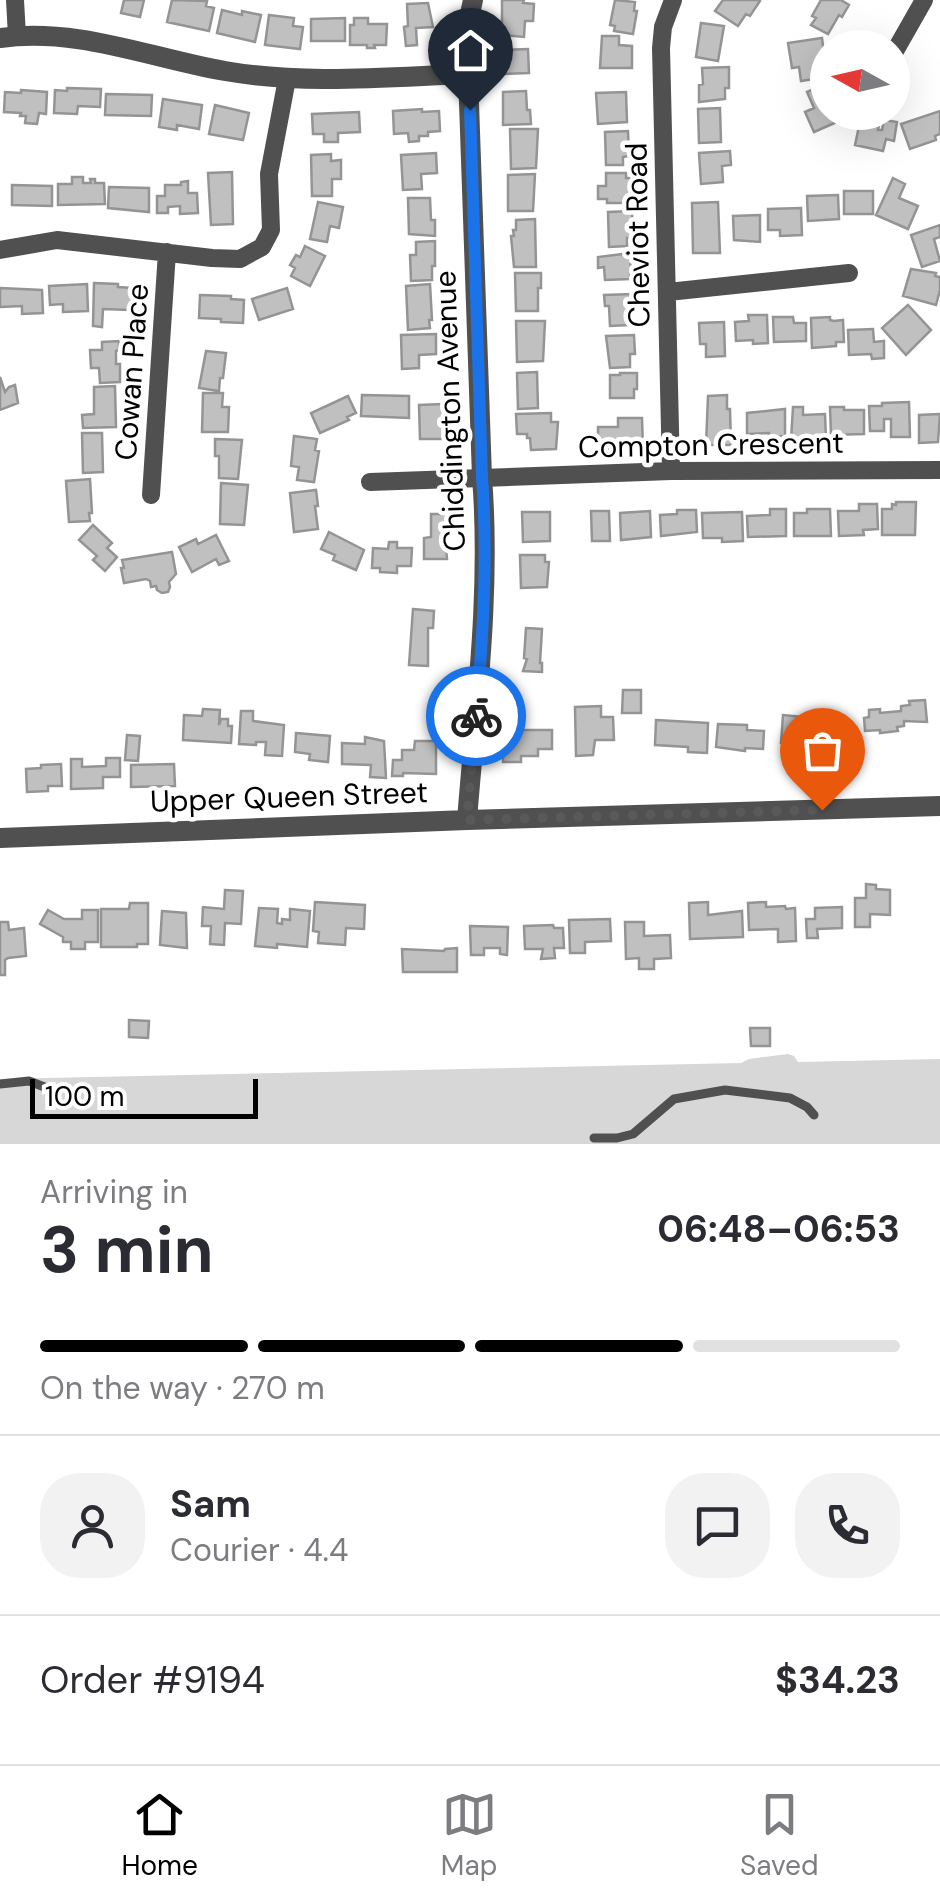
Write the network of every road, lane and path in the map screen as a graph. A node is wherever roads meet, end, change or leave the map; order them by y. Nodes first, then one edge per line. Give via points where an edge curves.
1 (15, 0) edge
2 (473, 0) edge
3 (673, 0) edge
4 (924, 0) edge
5 (907, 30) edge
6 (8, 37) edge
7 (468, 74) junction
8 (287, 79) junction
9 (0, 250) edge
10 (166, 252) junction
11 (849, 273) dead end
12 (668, 292) junction
13 (940, 470) edge
14 (671, 471) junction
15 (482, 477) junction
16 (370, 482) dead end
17 (151, 495) dead end
18 (940, 806) edge
19 (467, 820) junction
20 (0, 838) edge
21 (0, 1084) edge
22 (52, 1090) dead end
23 (814, 1115) dead end
24 (594, 1138) dead end

1 - 6 street
2 - 7 street, Chiddington Avenue
3 - 12 street, Cheviot Road via 661,48
4 - 5 street
6 - 8 street via 74,37 224,72
7 - 8 street
7 - 15 street, Chiddington Avenue
8 - 10 street via 269,174 270,230 262,247 240,258
9 - 10 street via 58,240
10 - 17 street, Cowan Place
11 - 12 street
12 - 14 street, Cheviot Road
13 - 14 street, Compton Crescent
14 - 15 street, Compton Crescent
15 - 16 street, Compton Crescent
15 - 19 street, Chiddington Avenue via 483,624
18 - 19 street, Upper Queen Street
19 - 20 street, Upper Queen Street
21 - 22 lane via 30,1081
23 - 24 lane via 790,1098 725,1090 674,1099 634,1134

